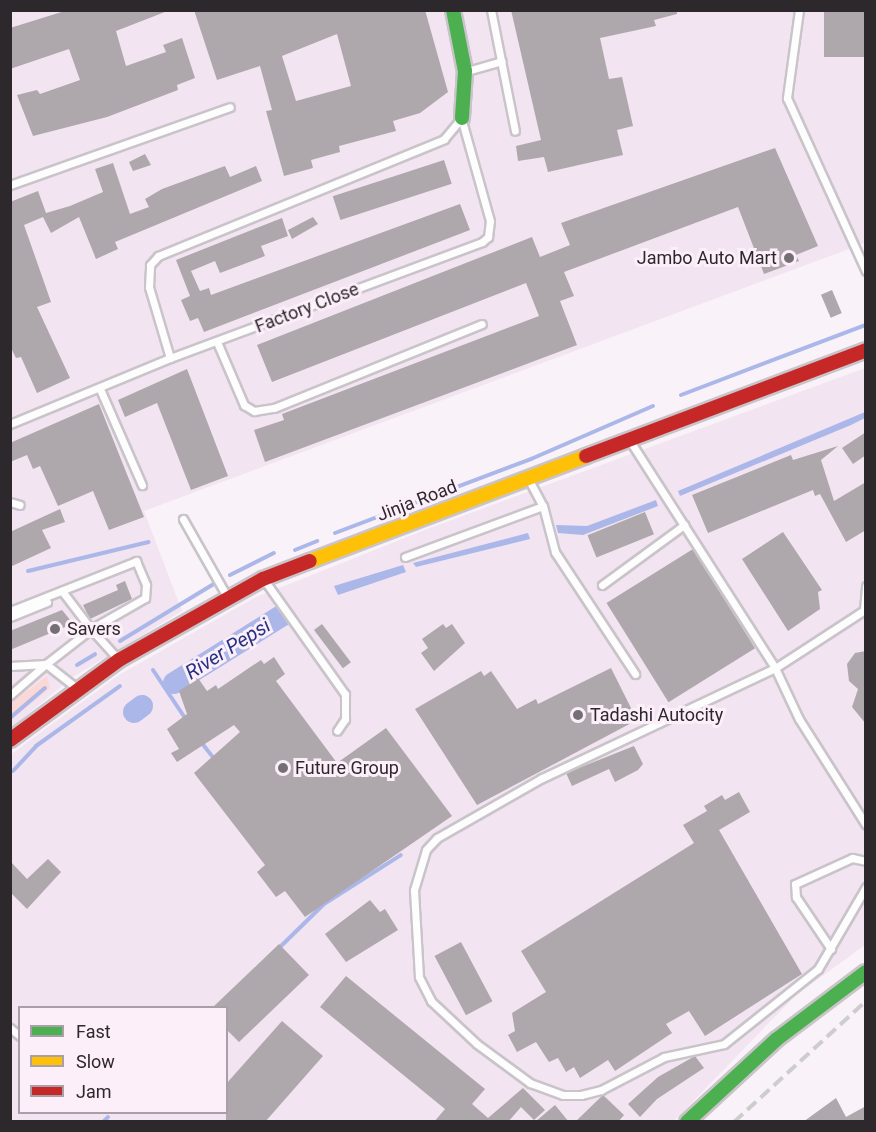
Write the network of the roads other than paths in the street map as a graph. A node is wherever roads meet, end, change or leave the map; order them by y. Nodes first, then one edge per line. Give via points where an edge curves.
1 (453, 10) edge
2 (491, 10) edge
3 (799, 10) edge
4 (502, 62) junction
5 (465, 71) junction
6 (230, 107) dead end
7 (462, 118) junction
8 (515, 131) dead end
9 (10, 185) edge
10 (866, 271) edge
11 (482, 324) dead end
12 (217, 342) junction
13 (866, 350) edge
14 (170, 358) junction
15 (99, 388) junction
16 (10, 424) edge
17 (631, 441) junction
18 (527, 477) junction
19 (142, 485) dead end
20 (10, 502) edge
21 (20, 505) dead end
22 (543, 506) junction
23 (183, 519) dead end
24 (684, 525) junction
25 (405, 557) dead end
26 (263, 579) junction
27 (602, 585) dead end
28 (866, 586) edge
29 (64, 592) junction
30 (228, 598) junction
31 (865, 610) edge
32 (10, 611) edge
33 (10, 617) edge
34 (91, 629) junction
35 (118, 660) junction
36 (46, 663) junction
37 (10, 666) edge
38 (775, 668) junction
39 (635, 674) dead end
40 (76, 688) junction
41 (10, 695) edge
42 (337, 731) dead end
43 (10, 741) edge
44 (866, 825) edge
45 (866, 861) edge
46 (866, 887) edge
47 (831, 949) junction
48 (866, 972) edge
49 (687, 1122) edge

1 - 5 main road
2 - 4 lane
3 - 10 lane via 787,98
4 - 5 lane
4 - 8 lane
5 - 7 main road
6 - 9 lane
7 - 12 lane, Factory Close via 490,221 488,237
7 - 14 lane via 444,139 158,256 150,265 149,287
11 - 12 lane via 274,408 254,411 244,405
12 - 14 lane, Factory Close
13 - 17 main road, Jinja Road
14 - 15 lane, Factory Close
15 - 16 lane, Factory Close
15 - 19 lane
17 - 18 main road, Jinja Road
17 - 24 lane
18 - 22 lane
18 - 26 main road, Jinja Road
20 - 21 lane
22 - 25 lane
22 - 39 lane via 555,552
23 - 30 lane
24 - 27 lane
24 - 38 lane
26 - 30 main road, Jinja Road
26 - 42 lane via 345,694 345,719
28 - 31 lane
29 - 32 lane
29 - 33 lane
29 - 34 lane
29 - 34 lane via 136,561 146,585 145,598
30 - 35 main road, Jinja Road
31 - 38 lane
34 - 35 lane
34 - 36 lane
35 - 40 main road, Jinja Road
36 - 37 lane
36 - 40 lane
36 - 41 lane
38 - 44 lane via 799,719
38 - 47 lane via 542,778 437,838 426,850 414,890 420,977 431,1001 503,1064 530,1083 562,1095 580,1095 601,1090 664,1057 724,1044 818,969
40 - 43 main road, Jinja Road
45 - 47 lane via 852,858 795,884 796,897
46 - 47 lane
48 - 49 main road via 777,1039

